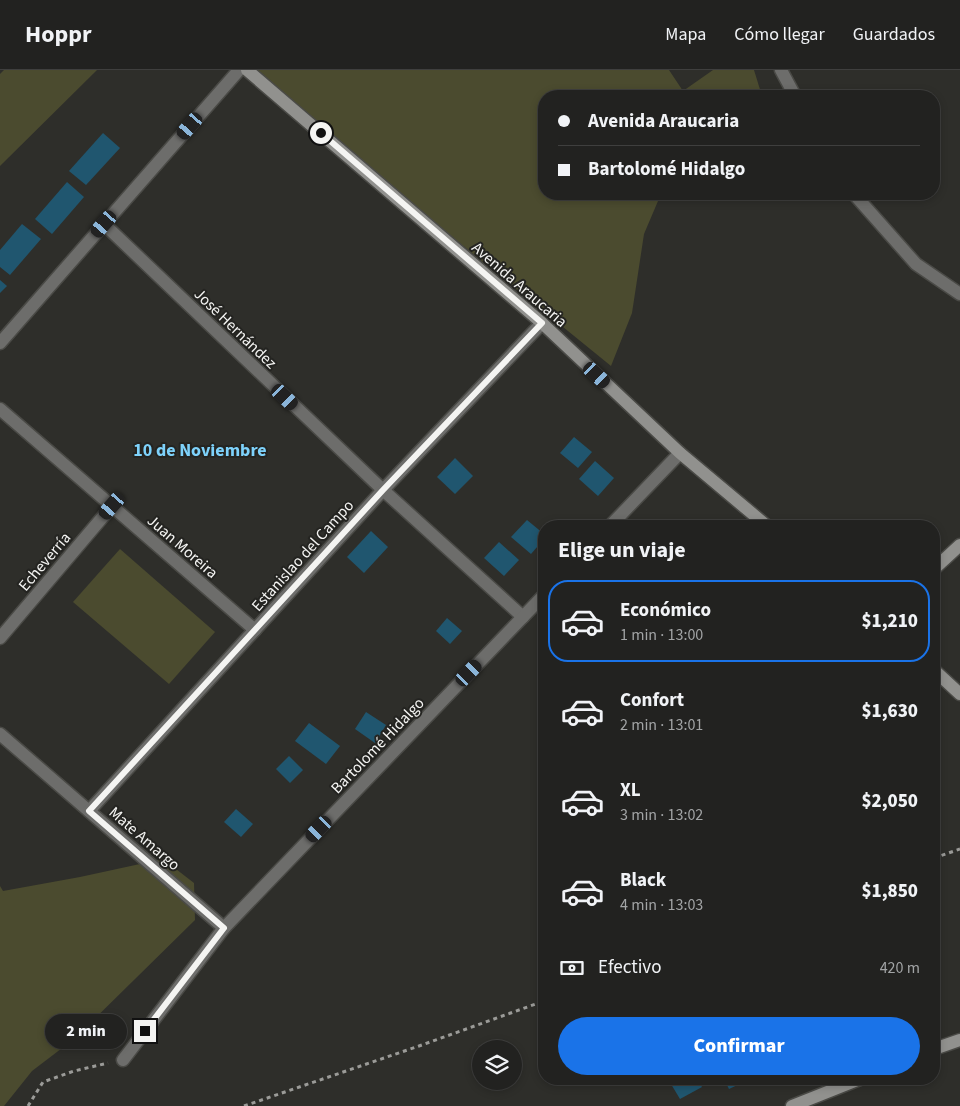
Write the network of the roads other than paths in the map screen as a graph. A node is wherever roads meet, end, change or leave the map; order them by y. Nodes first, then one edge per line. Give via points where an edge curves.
1 (239, 70) edge
2 (247, 70) edge
3 (781, 70) edge
4 (792, 90) edge
5 (859, 200) edge
6 (104, 224) junction
7 (960, 294) edge
8 (542, 323) junction
9 (0, 342) edge
10 (0, 409) edge
11 (680, 453) junction
12 (383, 490) junction
13 (112, 506) junction
14 (616, 520) edge
15 (760, 520) edge
16 (960, 545) edge
17 (940, 563) edge
18 (538, 601) edge
19 (523, 617) junction
20 (255, 630) junction
21 (0, 638) edge
22 (940, 676) edge
23 (960, 694) edge
24 (0, 734) edge
25 (89, 811) junction
26 (224, 928) junction
27 (960, 1040) edge
28 (940, 1047) edge
29 (123, 1060) road end
30 (845, 1085) edge
31 (792, 1106) edge

1 - 6 street
2 - 8 main road, Avenida Araucaria
3 - 4 street
5 - 7 street via 916,264
6 - 9 street
6 - 12 street, José Hernández
8 - 11 main road, Avenida Araucaria
8 - 12 street, Estanislao del Campo
10 - 13 street, Juan Moreira
11 - 14 street
11 - 15 main road, Avenida Araucaria
12 - 19 street, José Hernández
12 - 20 street, Estanislao del Campo
13 - 20 street, Juan Moreira
13 - 21 street, Echeverría
16 - 17 main road
18 - 19 street, Bartolomé Hidalgo
19 - 26 street, Bartolomé Hidalgo
20 - 25 street, Estanislao del Campo
22 - 23 main road
24 - 25 street, Mate Amargo
25 - 26 street, Mate Amargo
26 - 29 street, Bartolomé Hidalgo
27 - 28 main road
30 - 31 main road

